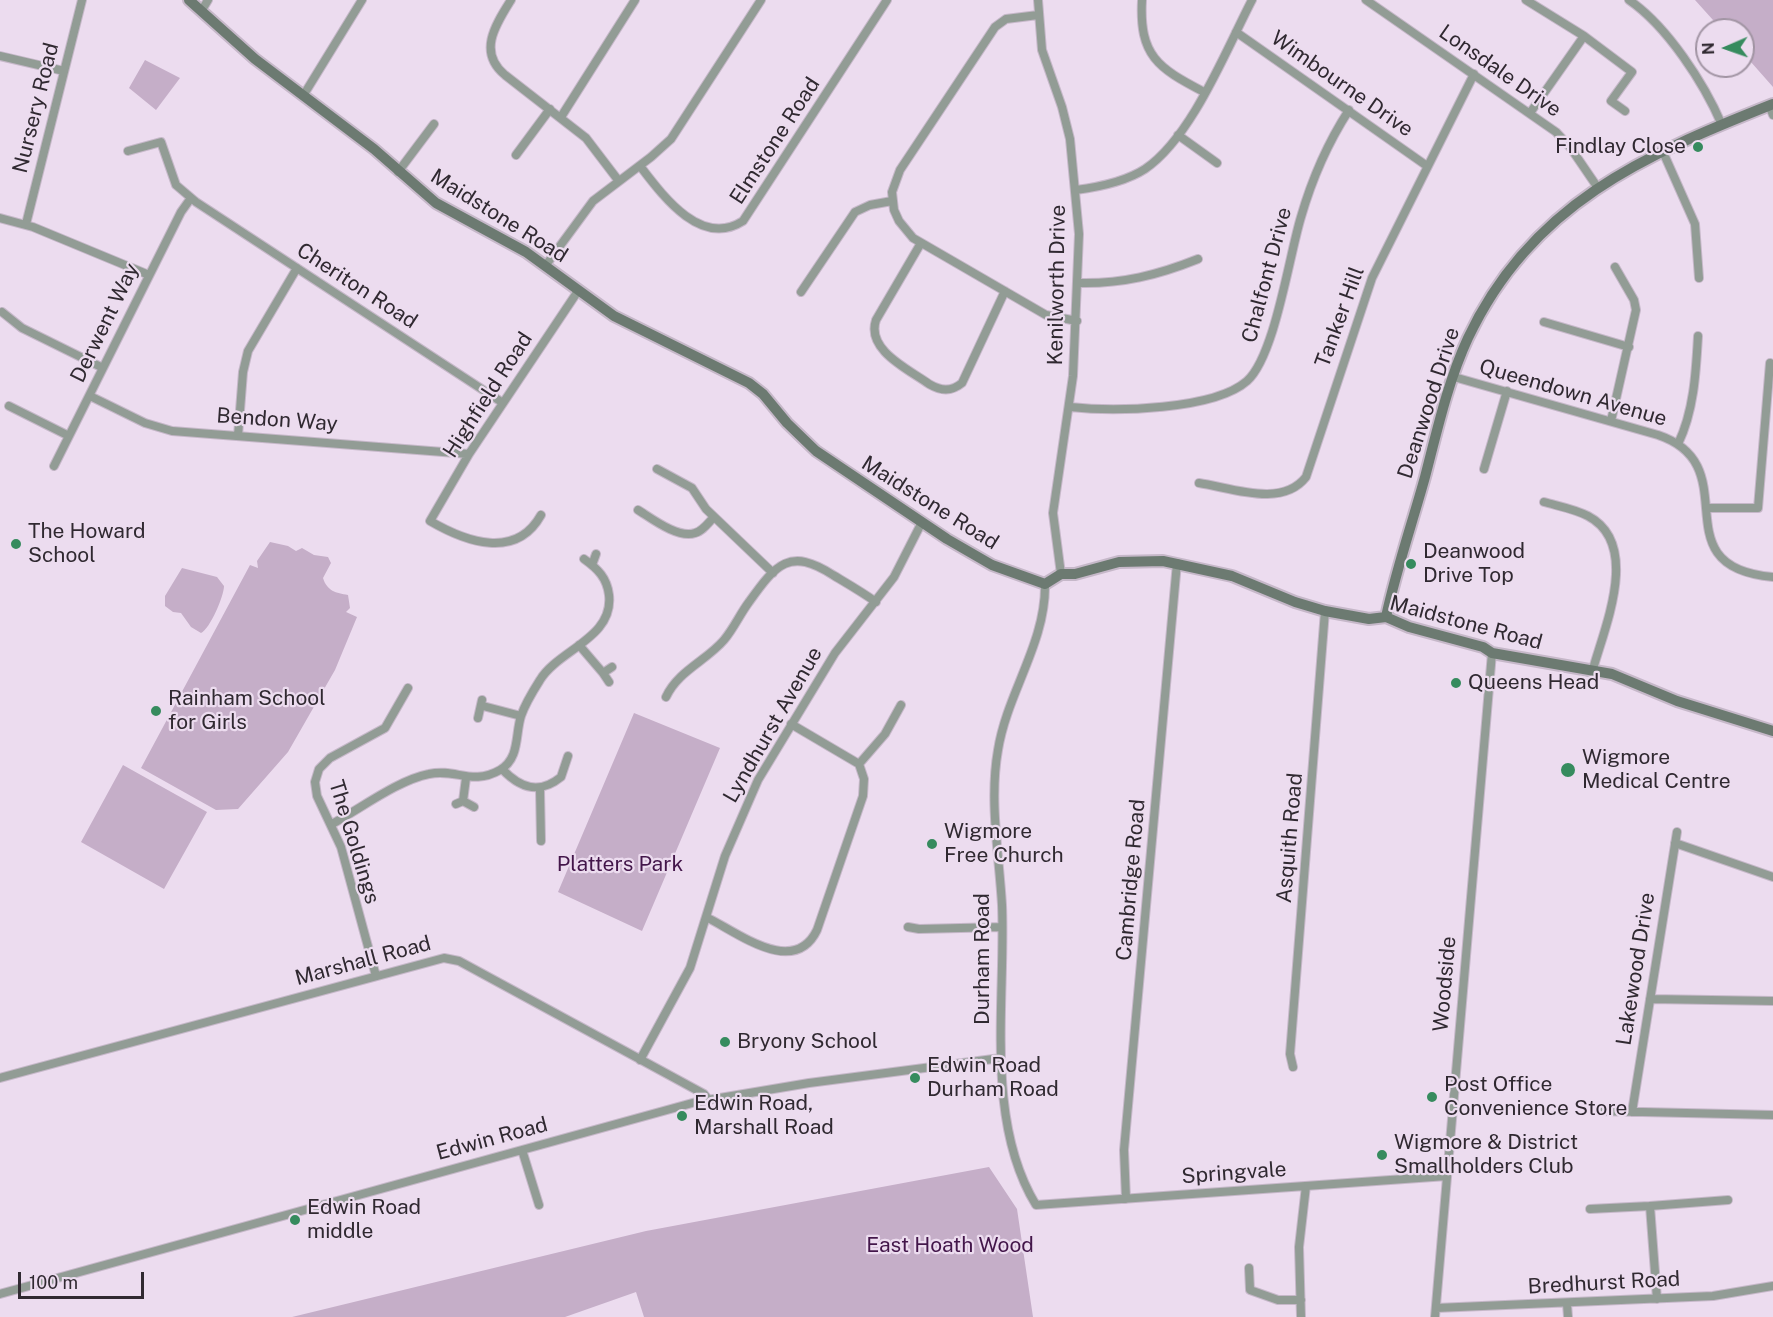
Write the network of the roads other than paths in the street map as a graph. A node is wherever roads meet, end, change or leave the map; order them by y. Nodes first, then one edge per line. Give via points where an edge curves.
1 (82, 0) edge
2 (189, 0) edge
3 (208, 0) edge
4 (362, 0) edge
5 (511, 0) edge
6 (635, 0) edge
7 (761, 0) edge
8 (887, 0) edge
9 (1038, 0) edge
10 (1142, 0) edge
11 (1252, 0) edge
12 (1366, 0) edge
13 (1526, 0) edge
14 (1629, 0) edge
15 (202, 10) junction
16 (1038, 15) junction
17 (1236, 32) junction
18 (1584, 36) junction
19 (0, 56) edge
20 (63, 71) junction
21 (1474, 74) junction
22 (1204, 92) junction
23 (303, 96) junction
24 (1772, 108) edge
25 (550, 109) junction
26 (1349, 110) junction
27 (1625, 111) dead end
28 (1530, 113) junction
29 (561, 117) junction
30 (434, 124) dead end
31 (1722, 125) junction
32 (1178, 135) junction
33 (128, 151) dead end
34 (1663, 152) junction
35 (516, 155) dead end
36 (1216, 163) dead end
37 (640, 166) junction
38 (1427, 166) junction
39 (398, 172) junction
40 (618, 180) junction
41 (1598, 188) junction
42 (1076, 190) junction
43 (191, 198) junction
44 (892, 201) junction
45 (0, 218) edge
46 (26, 224) junction
47 (921, 243) junction
48 (1198, 259) dead end
49 (546, 265) junction
50 (1616, 267) dead end
51 (297, 268) junction
52 (149, 275) junction
53 (1699, 278) dead end
54 (1079, 283) junction
55 (578, 291) junction
56 (1005, 291) junction
57 (801, 292) dead end
58 (2, 312) dead end
59 (1077, 321) junction
60 (1544, 322) dead end
61 (1698, 336) dead end
62 (1629, 346) junction
63 (1770, 363) dead end
64 (103, 368) junction
65 (1454, 377) junction
66 (1507, 391) junction
67 (90, 396) junction
68 (503, 403) junction
69 (9, 406) dead end
70 (1070, 407) junction
71 (1611, 421) junction
72 (69, 436) junction
73 (238, 436) junction
74 (1678, 444) junction
75 (469, 454) junction
76 (54, 466) dead end
77 (657, 469) dead end
78 (1484, 469) dead end
79 (1199, 483) dead end
80 (1544, 502) dead end
81 (1706, 507) junction
82 (638, 510) dead end
83 (541, 515) dead end
84 (714, 517) junction
85 (922, 522) junction
86 (596, 554) dead end
87 (584, 559) dead end
88 (1177, 563) junction
89 (592, 565) junction
90 (773, 573) junction
91 (1060, 574) junction
92 (1773, 577) edge
93 (1045, 584) junction
94 (876, 602) junction
95 (1325, 611) junction
96 (1386, 617) junction
97 (579, 645) junction
98 (1491, 653) junction
99 (612, 667) dead end
100 (1593, 669) junction
101 (603, 673) junction
102 (609, 681) dead end
103 (408, 688) dead end
104 (666, 697) dead end
105 (901, 705) dead end
106 (521, 716) junction
107 (478, 718) dead end
108 (791, 724) junction
109 (1773, 731) edge
110 (568, 756) dead end
111 (859, 764) junction
112 (502, 769) junction
113 (466, 778) junction
114 (540, 789) junction
115 (474, 807) dead end
116 (332, 824) junction
117 (1677, 832) dead end
118 (542, 841) dead end
119 (1675, 843) junction
120 (1773, 877) edge
121 (706, 917) junction
122 (908, 927) dead end
123 (1002, 927) junction
124 (376, 976) junction
125 (1650, 999) junction
126 (1773, 1001) edge
127 (1001, 1058) junction
128 (640, 1060) junction
129 (1293, 1067) dead end
130 (0, 1078) edge
131 (708, 1099) junction
132 (1599, 1111) dead end
133 (1632, 1112) junction
134 (1773, 1115) edge
135 (522, 1150) junction
136 (1447, 1176) junction
137 (1306, 1186) junction
138 (1031, 1194) joint
139 (1126, 1199) junction
140 (1728, 1200) dead end
141 (539, 1205) dead end
142 (1650, 1206) junction
143 (1590, 1209) dead end
144 (1249, 1268) dead end
145 (1773, 1286) edge
146 (0, 1294) edge
147 (1657, 1299) junction
148 (1301, 1300) junction
149 (1567, 1304) junction
150 (1435, 1313) edge
151 (1301, 1317) edge
152 (1568, 1317) edge

1 - 20 street, Nursery Road
2 - 15 street, Maidstone Road
3 - 15 street
4 - 23 street
5 - 25 street via 493,30 493,59 501,72
6 - 29 street
7 - 37 street via 678,129
8 - 37 street, Elmstone Road via 743,221 719,230 698,224 670,202
9 - 16 street, Kenilworth Drive
10 - 22 street via 1142,32 1149,53 1163,68
11 - 17 street
12 - 21 street, Lonsdale Drive
13 - 18 street
14 - 31 street via 1690,66
15 - 23 street, Maidstone Road
16 - 42 street, Kenilworth Drive via 1042,50 1066,119
16 - 44 street via 1006,19 994,27 900,170
17 - 22 street
17 - 26 street, Wimbourne Drive
18 - 27 street via 1632,72 1611,101
18 - 28 street
19 - 20 street
20 - 46 street, Nursery Road
21 - 28 street, Lonsdale Drive
21 - 38 street, Tanker Hill
22 - 32 street
23 - 39 street, Maidstone Road
24 - 31 street, Deanwood Drive
25 - 29 street
25 - 35 street
26 - 38 street, Wimbourne Drive
26 - 70 street, Chalfont Drive via 1314,177 1268,342 1252,375 1223,394 1161,406 1117,410
28 - 41 street, Lonsdale Drive via 1562,137
29 - 40 street via 593,146
30 - 39 street
31 - 34 street, Deanwood Drive
32 - 36 street
32 - 42 street via 1143,170 1112,183
33 - 43 street, Cheriton Road via 160,142 174,181
34 - 41 street, Deanwood Drive
34 - 53 street via 1695,224
37 - 40 street
38 - 79 street, Tanker Hill via 1372,278 1306,477 1293,490 1278,494
39 - 49 street, Maidstone Road via 443,207
40 - 49 street via 586,209
41 - 65 street, Deanwood Drive via 1551,225 1504,278 1469,337
42 - 54 street, Kenilworth Drive
43 - 51 street, Cheriton Road
43 - 52 street, Derwent Way
44 - 47 street via 899,221
44 - 57 street via 855,212
45 - 46 street
46 - 52 street
47 - 56 street
47 - 56 street via 876,320 873,333 881,348 929,384 942,390 962,383
48 - 54 street via 1138,279
49 - 55 street, Maidstone Road
50 - 62 street via 1636,306
51 - 68 street, Cheriton Road
51 - 73 street via 248,351
52 - 64 street, Derwent Way
54 - 59 street, Kenilworth Drive
55 - 68 street, Highfield Road
55 - 85 street, Maidstone Road via 614,316 748,383 816,451
56 - 59 street via 1046,315
58 - 64 street via 22,328
59 - 70 street, Kenilworth Drive
60 - 62 street
61 - 74 street via 1693,394
62 - 71 street
63 - 81 street via 1758,508
64 - 67 street, Derwent Way
65 - 66 street, Queendown Avenue
65 - 96 street, Deanwood Drive
66 - 71 street, Queendown Avenue
66 - 78 street
67 - 72 street, Derwent Way
67 - 73 street, Bendon Way via 156,427
68 - 75 street, Highfield Road
69 - 72 street
70 - 91 street, Kenilworth Drive via 1053,513
71 - 74 street, Queendown Avenue
72 - 76 street, Derwent Way
73 - 75 street, Bendon Way
74 - 81 street, Queendown Avenue via 1701,472
75 - 83 street, Highfield Road via 430,521 457,537 495,542 522,537
77 - 84 street via 692,488
80 - 100 street via 1579,512 1599,523 1609,535 1616,555 1615,584
81 - 92 street, Queendown Avenue via 1709,536 1720,556 1747,573
82 - 84 street via 689,534 698,532
84 - 90 street
85 - 93 street, Maidstone Road via 993,565
85 - 94 street, Lyndhurst Avenue via 894,577
86 - 89 street
87 - 89 street
88 - 91 street, Maidstone Road via 1127,560 1075,574
88 - 95 street, Maidstone Road via 1232,576
88 - 139 street, Cambridge Road via 1124,1150
89 - 97 street via 606,581 609,606 602,624
90 - 94 street via 792,561 813,562
90 - 104 street via 720,645 679,677
91 - 93 street, Maidstone Road
93 - 123 street, Durham Road via 1042,621 996,760
94 - 108 street, Lyndhurst Avenue via 835,653
95 - 96 street, Maidstone Road via 1369,619
95 - 129 street, Asquith Road via 1291,1043
96 - 98 street, Maidstone Road via 1483,647
97 - 101 street
97 - 106 street via 546,671
98 - 100 street, Maidstone Road
98 - 136 street, Woodside
99 - 101 street
100 - 109 street, Maidstone Road
101 - 102 street
103 - 116 street, The Goldings via 385,728 330,758 319,769 315,788
105 - 111 street via 885,734
106 - 107 street via 482,703
106 - 112 street via 515,751
108 - 111 street
108 - 121 street, Lyndhurst Avenue via 740,819
110 - 114 street via 561,777
111 - 121 street via 864,778 862,796 816,930 808,942 791,951 777,952
112 - 113 street
112 - 114 street via 516,782
113 - 115 street via 460,803
113 - 116 street via 446,772 421,776
114 - 118 street
116 - 124 street, The Goldings
117 - 119 street, Lakewood Drive
119 - 120 street
119 - 125 street, Lakewood Drive
121 - 128 street, Lyndhurst Avenue via 690,968
122 - 123 street
123 - 127 street, Durham Road
124 - 128 street, Marshall Road via 451,958
124 - 130 street, Marshall Road
125 - 126 street
125 - 133 street, Lakewood Drive
127 - 131 street, Edwin Road
127 - 138 street, Durham Road via 1011,1140
128 - 131 street, Marshall Road
131 - 135 street, Edwin Road
132 - 133 street
133 - 134 street
135 - 141 street
135 - 146 street, Edwin Road
136 - 137 street, Springvale
136 - 150 street, Woodside
137 - 139 street, Springvale
137 - 148 street via 1299,1247
138 - 139 street, Springvale via 1040,1206
140 - 142 street
142 - 143 street
142 - 147 street
144 - 148 street via 1250,1290 1278,1300
145 - 147 street, Bredhurst Road via 1736,1294
147 - 149 street, Bredhurst Road
148 - 151 street
149 - 150 street, Bredhurst Road
149 - 152 street

